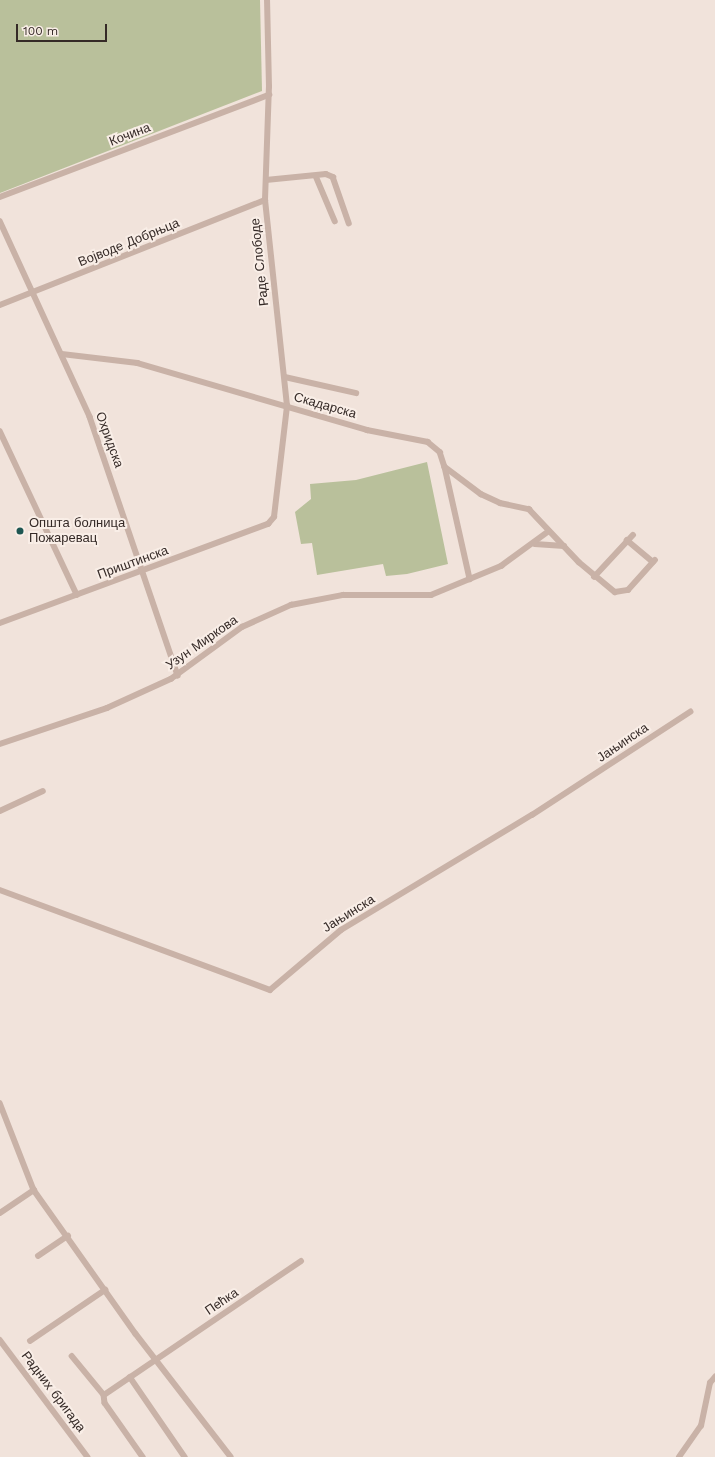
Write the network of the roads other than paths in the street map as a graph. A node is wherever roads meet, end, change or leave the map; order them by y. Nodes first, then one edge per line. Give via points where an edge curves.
1 (267, 0) edge
2 (269, 94) junction
3 (316, 176) junction
4 (266, 180) junction
5 (0, 196) edge
6 (265, 200) junction
7 (0, 221) edge
8 (335, 221) dead end
9 (349, 223) dead end
10 (35, 293) junction
11 (0, 305) edge
12 (62, 354) junction
13 (285, 377) junction
14 (356, 393) dead end
15 (287, 406) junction
16 (0, 431) edge
17 (445, 468) junction
18 (272, 521) joint
19 (549, 531) junction
20 (633, 534) dead end
21 (628, 540) junction
22 (535, 544) junction
23 (564, 546) junction
24 (141, 571) junction
25 (594, 576) junction
26 (470, 579) junction
27 (77, 595) junction
28 (0, 623) edge
29 (178, 675) junction
30 (690, 712) dead end
31 (0, 744) edge
32 (42, 791) dead end
33 (0, 811) edge
34 (0, 890) edge
35 (0, 1103) edge
36 (34, 1190) junction
37 (0, 1214) edge
38 (68, 1236) junction
39 (38, 1256) dead end
40 (301, 1261) dead end
41 (105, 1290) junction
42 (0, 1340) edge
43 (30, 1341) dead end
44 (72, 1356) dead end
45 (156, 1361) junction
46 (130, 1376) junction
47 (715, 1377) edge
48 (104, 1395) junction
49 (88, 1457) edge
50 (142, 1457) edge
51 (185, 1457) edge
52 (231, 1457) edge
53 (679, 1457) edge

1 - 2 street, Раде Слободе
2 - 4 street, Раде Слободе
2 - 5 street, Кочина
3 - 4 street
3 - 8 street
3 - 9 street via 332,177
4 - 6 street, Раде Слободе
6 - 10 street, Војводе Добрњца
6 - 13 street, Раде Слободе
7 - 10 street, Охридска
10 - 11 street, Војводе Добрњца
10 - 12 street, Охридска
12 - 15 street, Скадарска via 137,363
12 - 24 street, Охридска via 90,417
13 - 14 street
13 - 15 street, Раде Слободе
15 - 17 street, Скадарска via 367,430 428,442 440,452
15 - 18 street, Раде Слободе
16 - 27 street
17 - 19 street via 493,501 529,509
17 - 26 street, Скадарска
18 - 24 street, Приштинска
19 - 22 street, Узун Миркова
19 - 23 street
20 - 21 street
21 - 25 street
21 - 25 street via 654,561 622,593 615,592
22 - 23 street
22 - 26 street, Узун Миркова
23 - 25 street
24 - 27 street, Приштинска
24 - 29 street, Охридска
26 - 29 street, Узун Миркова via 430,595 343,595 291,605 242,627
27 - 28 street, Приштинска
29 - 31 street, Узун Миркова via 107,708
30 - 34 street, Јањинска via 558,799 341,930 270,990
32 - 33 street
35 - 36 street
36 - 37 street
36 - 38 street
38 - 39 street
38 - 41 street
40 - 45 street, Пећка
41 - 43 street
41 - 45 street
42 - 49 street, Радних бригада
44 - 48 street
45 - 46 street, Пећка
45 - 52 street
46 - 48 street, Пећка
46 - 51 street
47 - 53 street via 710,1383 701,1426
48 - 50 street via 105,1404

